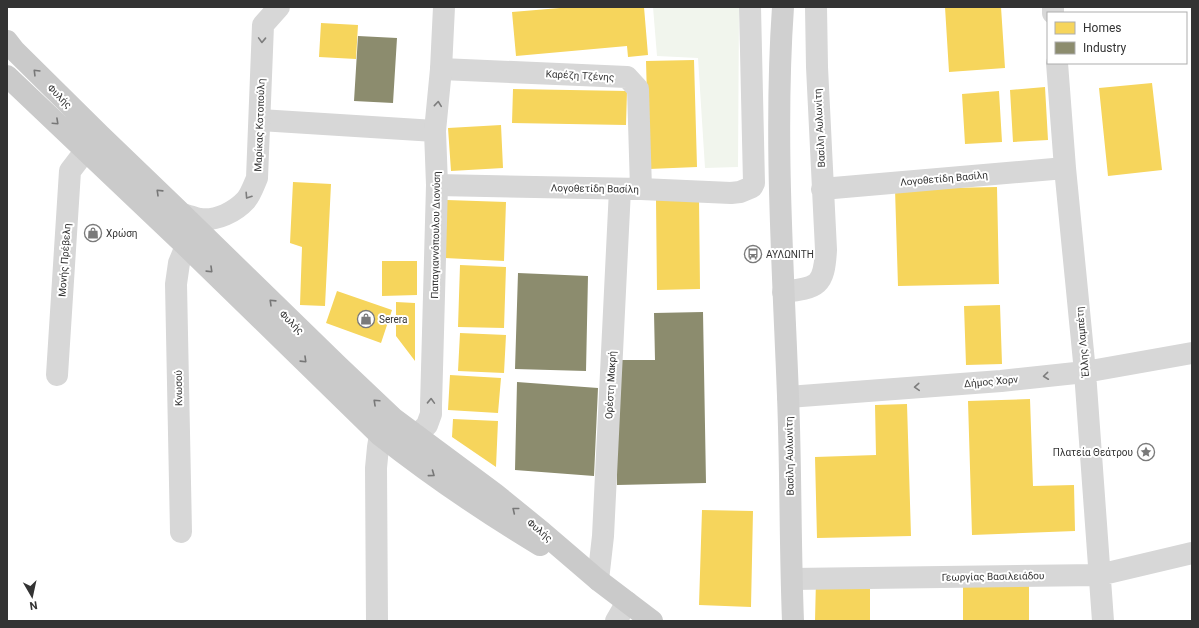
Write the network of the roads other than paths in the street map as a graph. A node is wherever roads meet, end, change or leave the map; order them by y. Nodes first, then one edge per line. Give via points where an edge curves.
1 (279, 7) edge
2 (444, 7) edge
3 (750, 7) edge
4 (783, 7) edge
5 (816, 7) edge
6 (7, 41) edge
7 (1057, 64) edge
8 (441, 68) junction
9 (7, 76) edge
10 (7, 87) edge
11 (31, 98) junction
12 (260, 120) junction
13 (435, 131) junction
14 (86, 150) junction
15 (1065, 168) junction
16 (437, 185) junction
17 (630, 189) junction
18 (822, 189) junction
19 (182, 214) junction
20 (186, 246) junction
21 (783, 292) junction
22 (1192, 353) edge
23 (1085, 372) junction
24 (57, 375) dead end
25 (788, 397) junction
26 (387, 426) junction
27 (417, 436) junction
28 (401, 451) junction
29 (181, 532) dead end
30 (1192, 553) edge
31 (1099, 575) junction
32 (792, 579) junction
33 (598, 580) junction
34 (627, 602) junction
35 (377, 621) edge
36 (616, 621) edge
37 (652, 621) edge
38 (793, 621) edge
39 (1103, 621) edge

1 -> 12 street, Μαρίκας Κοτοπούλη via 263,25
2 - 8 street, Παπαγιαννόπουλου Διονύση
3 - 17 street, Λογοθετίδη Βασίλη via 754,183 752,187 731,193
4 - 21 main road, Βασίλη Αυλωνίτη via 780,127
5 - 18 street, Βασίλη Αυλωνίτη
19 -> 6 main road, Φυλής
7 - 15 street, Έλλης Λαμπέτη
13 -> 8 street, Παπαγιαννόπουλου Διονύση
8 - 17 street, Καρέζη Τζένης via 627,77 638,89
9 - 11 main road, Φυλής
10 - 11 street via 15,88
11 -> 14 main road, Φυλής
12 - 13 street
12 -> 19 street, Μαρίκας Κοτοπούλη via 257,178 247,200 234,211 219,217 202,219
13 - 16 street, Παπαγιαννόπουλου Διονύση
14 - 20 main road, Φυλής
14 - 24 street, Μονής Πρέβελη via 70,171
15 - 18 street, Λογοθετίδη Βασίλη
15 - 23 street, Έλλης Λαμπέτη
16 - 17 street, Λογοθετίδη Βασίλη
27 -> 16 street, Παπαγιαννόπουλου Διονύση via 428,425 432,406
17 - 33 street, Ορέστη Μακρή
18 - 21 street, Βασίλη Αυλωνίτη via 826,250 822,278 805,289
26 -> 19 main road, Φυλής via 338,366
20 -> 26 main road, Φυλής
20 - 29 street, Κνωσού via 179,263 176,284
21 - 25 main road, Βασίλη Αυλωνίτη
22 - 23 street, Δήμος Χορν
23 -> 25 street, Δήμος Χορν
23 - 31 street, Έλλης Λαμπέτη
25 - 32 main road, Βασίλη Αυλωνίτη
26 - 27 main road, Φυλής
26 - 28 main road, Φυλής
26 - 35 street via 378,448 376,468
27 - 28 street, Παπαγιαννόπουλου Διονύση
33 -> 27 main road, Φυλής via 494,493
28 -> 33 main road, Φυλής via 480,508
30 - 31 street, Γεωργίας Βασιλειάδου
31 - 32 street, Γεωργίας Βασιλειάδου
31 - 39 street, Έλλης Λαμπέτη
32 - 38 main road, Βασίλη Αυλωνίτη
33 - 34 main road, Φυλής
34 - 36 street
34 - 37 main road, Φυλής

